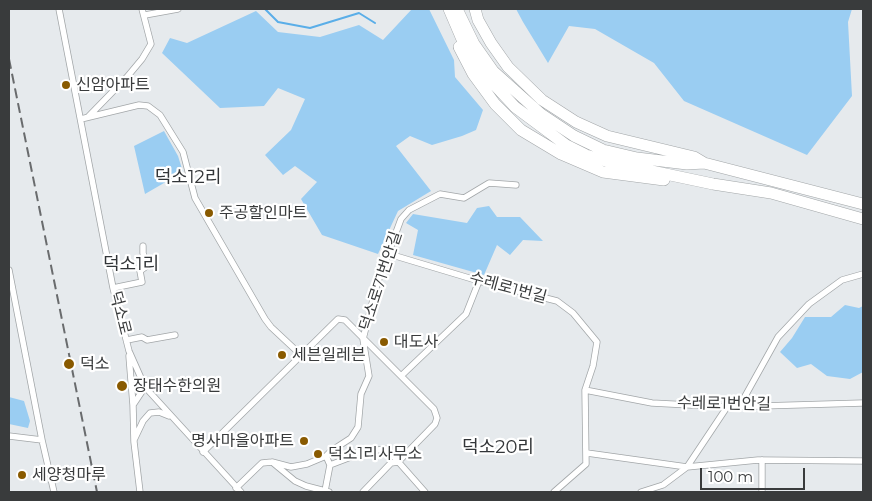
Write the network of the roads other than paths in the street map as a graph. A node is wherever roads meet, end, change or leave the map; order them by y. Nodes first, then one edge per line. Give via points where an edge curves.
1 (60, 9) edge
2 (178, 9) edge
3 (442, 9) edge
4 (448, 9) edge
5 (457, 9) edge
6 (475, 9) edge
7 (144, 12) edge
8 (88, 117) junction
9 (81, 118) junction
10 (704, 163) junction
11 (713, 184) junction
12 (516, 185) dead end
13 (863, 204) edge
14 (863, 219) edge
15 (143, 246) dead end
16 (389, 254) junction
17 (9, 270) edge
18 (863, 274) edge
19 (479, 281) junction
20 (113, 288) junction
21 (175, 335) dead end
22 (363, 339) junction
23 (127, 340) junction
24 (129, 351) junction
25 (301, 355) junction
26 (402, 376) junction
27 (145, 387) junction
28 (585, 390) junction
29 (863, 403) edge
30 (133, 405) junction
31 (727, 407) junction
32 (739, 407) junction
33 (172, 417) junction
34 (9, 436) edge
35 (42, 440) junction
36 (134, 442) junction
37 (203, 452) junction
38 (587, 454) junction
39 (326, 456) junction
40 (762, 460) junction
41 (863, 461) edge
42 (272, 462) junction
43 (398, 462) junction
44 (330, 465) junction
45 (687, 467) junction
46 (238, 490) edge
47 (54, 492) edge
48 (140, 492) edge
49 (328, 492) edge
50 (363, 492) edge
51 (426, 492) edge
52 (554, 492) edge
53 (641, 492) edge
54 (762, 492) edge

1 - 9 street, 덕소로
2 - 7 street
3 - 11 highway via 473,74 495,104 521,130 561,154 603,172
4 - 11 highway via 464,44 488,78 515,107 566,145 609,162
5 - 10 highway via 474,44 493,71 540,114 574,136 603,150 638,158
6 - 10 highway via 491,43 508,67 549,104 576,122 607,136 694,157
7 - 8 street via 151,44 127,77
8 - 9 street
8 - 25 street via 139,106 148,106 160,115 183,152 195,198 265,319
9 - 20 street, 덕소로
10 - 13 highway
11 - 14 highway via 771,193
12 - 16 street, 덕소로71번안길 via 489,183 464,198 440,194 409,210 401,219
15 - 20 street via 147,266 140,271 142,282
16 - 19 street, 수레로1번길
16 - 22 street, 덕소로71번안길 via 377,284
17 - 35 street
18 - 32 street via 842,280 796,317 778,337
19 - 26 street via 466,314
19 - 28 street, 수레로1번길 via 557,301 572,314 597,342
20 - 23 street, 덕소로
21 - 23 street
22 - 25 street via 345,320 338,319
22 - 26 street
22 - 39 street, 덕소로71번안길 via 369,376 361,394 358,427 351,438
23 - 24 street, 덕소로
24 - 27 street, 덕소로
24 - 30 street
25 - 37 street
26 - 43 street via 434,409 438,418
27 - 30 street
27 - 33 street, 덕소로
28 - 31 street, 수레로1번안길 via 652,403
28 - 38 street, 수레로1번길
29 - 32 street, 수레로1번안길
30 - 36 street
31 - 32 street, 수레로1번안길
31 - 45 street
33 - 36 street via 159,412 150,413
33 - 37 street, 덕소로
34 - 35 street
35 - 47 street
36 - 48 street
37 - 46 street, 덕소로
38 - 45 street
38 - 52 street via 586,464
39 - 42 street, 덕소로71번안길 via 291,467
39 - 44 street
40 - 41 street
40 - 45 street
40 - 54 street
42 - 46 street via 262,463
42 - 49 street via 295,481
43 - 44 street via 387,449 358,452
43 - 50 street via 391,463
43 - 51 street
44 - 49 street
45 - 53 street via 663,485

